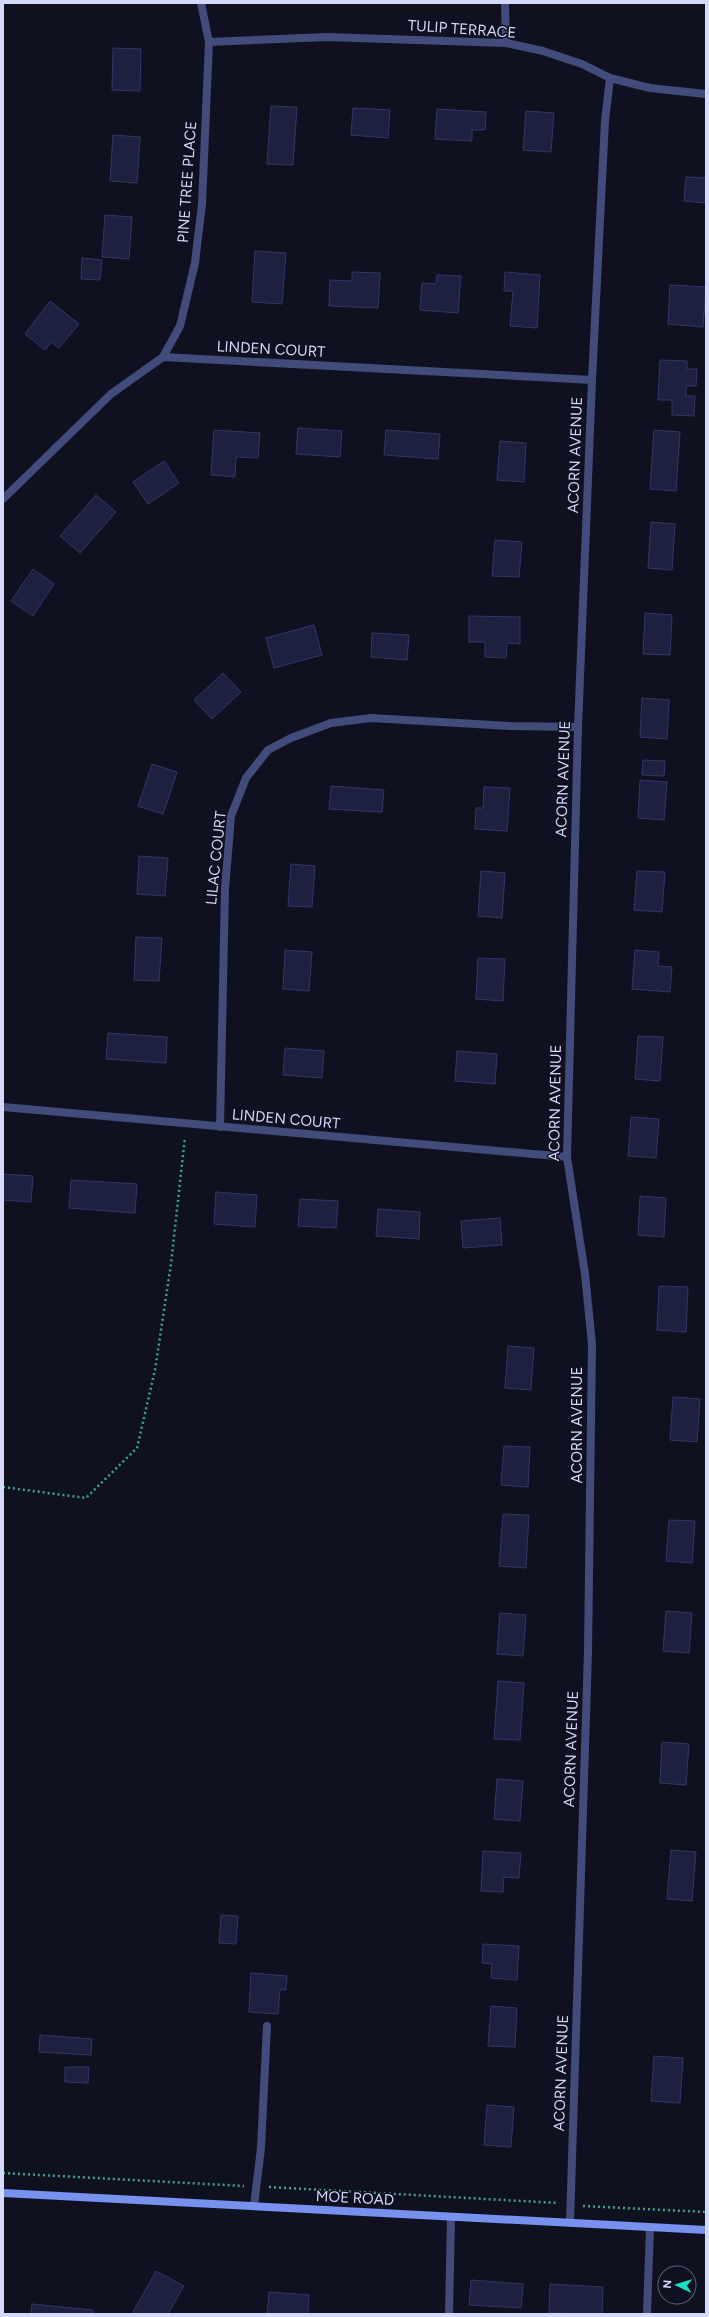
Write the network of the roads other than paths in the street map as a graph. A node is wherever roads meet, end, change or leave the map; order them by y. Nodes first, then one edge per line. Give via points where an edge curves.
1 (201, 3) edge
2 (505, 3) edge
3 (209, 42) junction
4 (506, 44) junction
5 (610, 78) junction
6 (706, 94) edge
7 (163, 357) junction
8 (592, 380) junction
9 (3, 498) edge
10 (578, 727) junction
11 (3, 1107) edge
12 (220, 1127) junction
13 (567, 1158) junction
14 (267, 2026) dead end
15 (3, 2193) edge
16 (254, 2206) junction
17 (451, 2217) junction
18 (570, 2223) junction
19 (650, 2228) junction
20 (706, 2230) edge
21 (449, 2314) edge
22 (647, 2314) edge

1 - 3 street, PINE TREE PLACE
2 - 4 street
3 - 4 street, TULIP TERRACE via 327,37
3 - 7 street, PINE TREE PLACE via 202,204 195,263 180,326
4 - 5 street, TULIP TERRACE via 543,51 582,64
5 - 6 street, TULIP TERRACE via 650,88
5 - 8 street, ACORN AVENUE
7 - 8 street, LINDEN COURT
7 - 9 street via 111,394
8 - 10 street, ACORN AVENUE
10 - 12 street, LILAC COURT via 371,718 331,723 268,750 246,778 231,816 225,888
10 - 13 street, ACORN AVENUE
11 - 12 street, LINDEN COURT
12 - 13 street, LINDEN COURT
13 - 18 street, ACORN AVENUE via 586,1274 592,1344 588,1652
14 - 16 street via 258,2187
15 - 16 street, MOE ROAD
16 - 17 street, MOE ROAD
17 - 18 street, MOE ROAD
17 - 21 street
18 - 19 street, MOE ROAD
19 - 20 street, MOE ROAD
19 - 22 street

